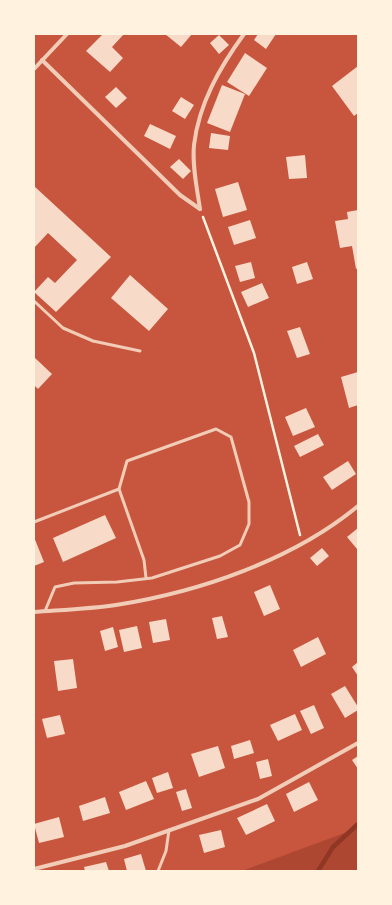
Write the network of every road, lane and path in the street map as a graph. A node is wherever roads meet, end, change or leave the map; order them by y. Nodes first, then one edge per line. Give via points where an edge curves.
1 (67, 34) edge
2 (244, 34) edge
3 (42, 60) junction
4 (34, 69) edge
5 (200, 209) junction
6 (34, 301) edge
7 (140, 351) dead end
8 (119, 489) junction
9 (358, 506) edge
10 (34, 522) edge
11 (302, 543) junction
12 (146, 578) junction
13 (45, 611) junction
14 (34, 612) edge
15 (358, 743) edge
16 (169, 830) junction
17 (34, 869) edge
18 (158, 871) edge

1 - 3 street
2 - 5 street via 222,64 201,113 194,145
3 - 4 street
3 - 5 street via 180,194
5 - 11 path via 254,353
6 - 7 lane via 63,328 93,341
8 - 10 lane
8 - 12 lane via 144,560
8 - 12 lane via 127,461 216,429 231,437 250,502 249,524 240,545 220,556
9 - 11 street
11 - 13 street via 235,575 193,590 114,606
12 - 13 lane via 74,583 55,587
13 - 14 street
15 - 16 street via 258,799
16 - 17 street via 125,846
16 - 18 lane via 166,851

